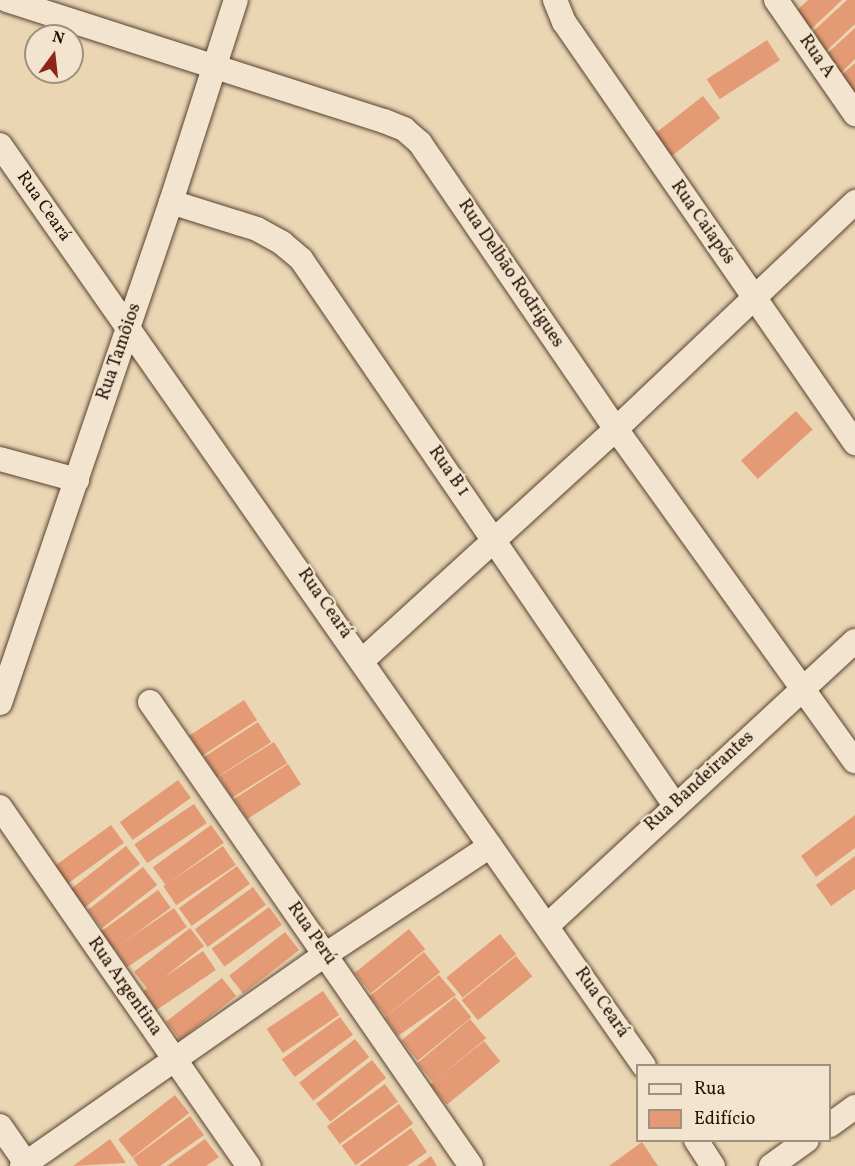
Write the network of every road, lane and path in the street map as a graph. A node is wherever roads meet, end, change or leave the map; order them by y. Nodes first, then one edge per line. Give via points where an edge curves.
1 (7, 0) edge
2 (236, 0) edge
3 (555, 0) edge
4 (776, 0) edge
5 (213, 69) junction
6 (855, 114) edge
7 (0, 144) edge
8 (171, 202) junction
9 (855, 202) edge
10 (754, 299) junction
11 (128, 328) junction
12 (616, 429) junction
13 (855, 443) edge
14 (0, 459) edge
15 (77, 480) junction
16 (494, 539) junction
17 (855, 641) edge
18 (364, 659) junction
19 (802, 690) junction
20 (150, 702) dead end
21 (0, 703) edge
22 (855, 761) edge
23 (674, 804) junction
24 (0, 807) edge
25 (490, 846) junction
26 (548, 926) junction
27 (325, 955) junction
28 (174, 1060) junction
29 (643, 1064) edge
30 (855, 1107) edge
31 (831, 1124) edge
32 (0, 1126) edge
33 (697, 1142) edge
34 (804, 1142) edge
35 (25, 1165) edge
36 (249, 1166) edge
37 (471, 1166) edge
38 (713, 1166) edge
39 (771, 1166) edge

1 - 5 street, Rua Delbão Rodrigues
2 - 5 street, Rua Tamôios
3 - 10 street, Rua Caiapós via 564,22
4 - 6 street, Rua A
5 - 8 street, Rua Tamôios
5 - 12 street, Rua Delbão Rodrigues via 384,121 404,129 420,143
7 - 11 street, Rua Ceará
8 - 11 street, Rua Tamôios
8 - 16 street, Rua B 1 via 257,230 301,259
9 - 10 street
10 - 12 street
10 - 13 street, Rua Caiapós
11 - 15 street, Rua Tamôios
11 - 18 street, Rua Ceará
12 - 16 street
12 - 19 street, Rua Delbão Rodrigues
14 - 15 street
15 - 21 street, Rua Tamôios
16 - 18 street
16 - 23 street, Rua B 1
17 - 19 street, Rua Bandeirantes
18 - 25 street, Rua Ceará
19 - 22 street, Rua Delbão Rodrigues
19 - 23 street, Rua Bandeirantes
20 - 27 street, Rua Perú
23 - 26 street, Rua Bandeirantes
24 - 28 street, Rua Argentina
25 - 26 street, Rua Ceará
25 - 27 street
26 - 29 street, Rua Ceará
27 - 28 street
27 - 37 street, Rua Perú
28 - 35 street
28 - 36 street, Rua Argentina
30 - 31 street
32 - 35 street
33 - 38 street
34 - 39 street

